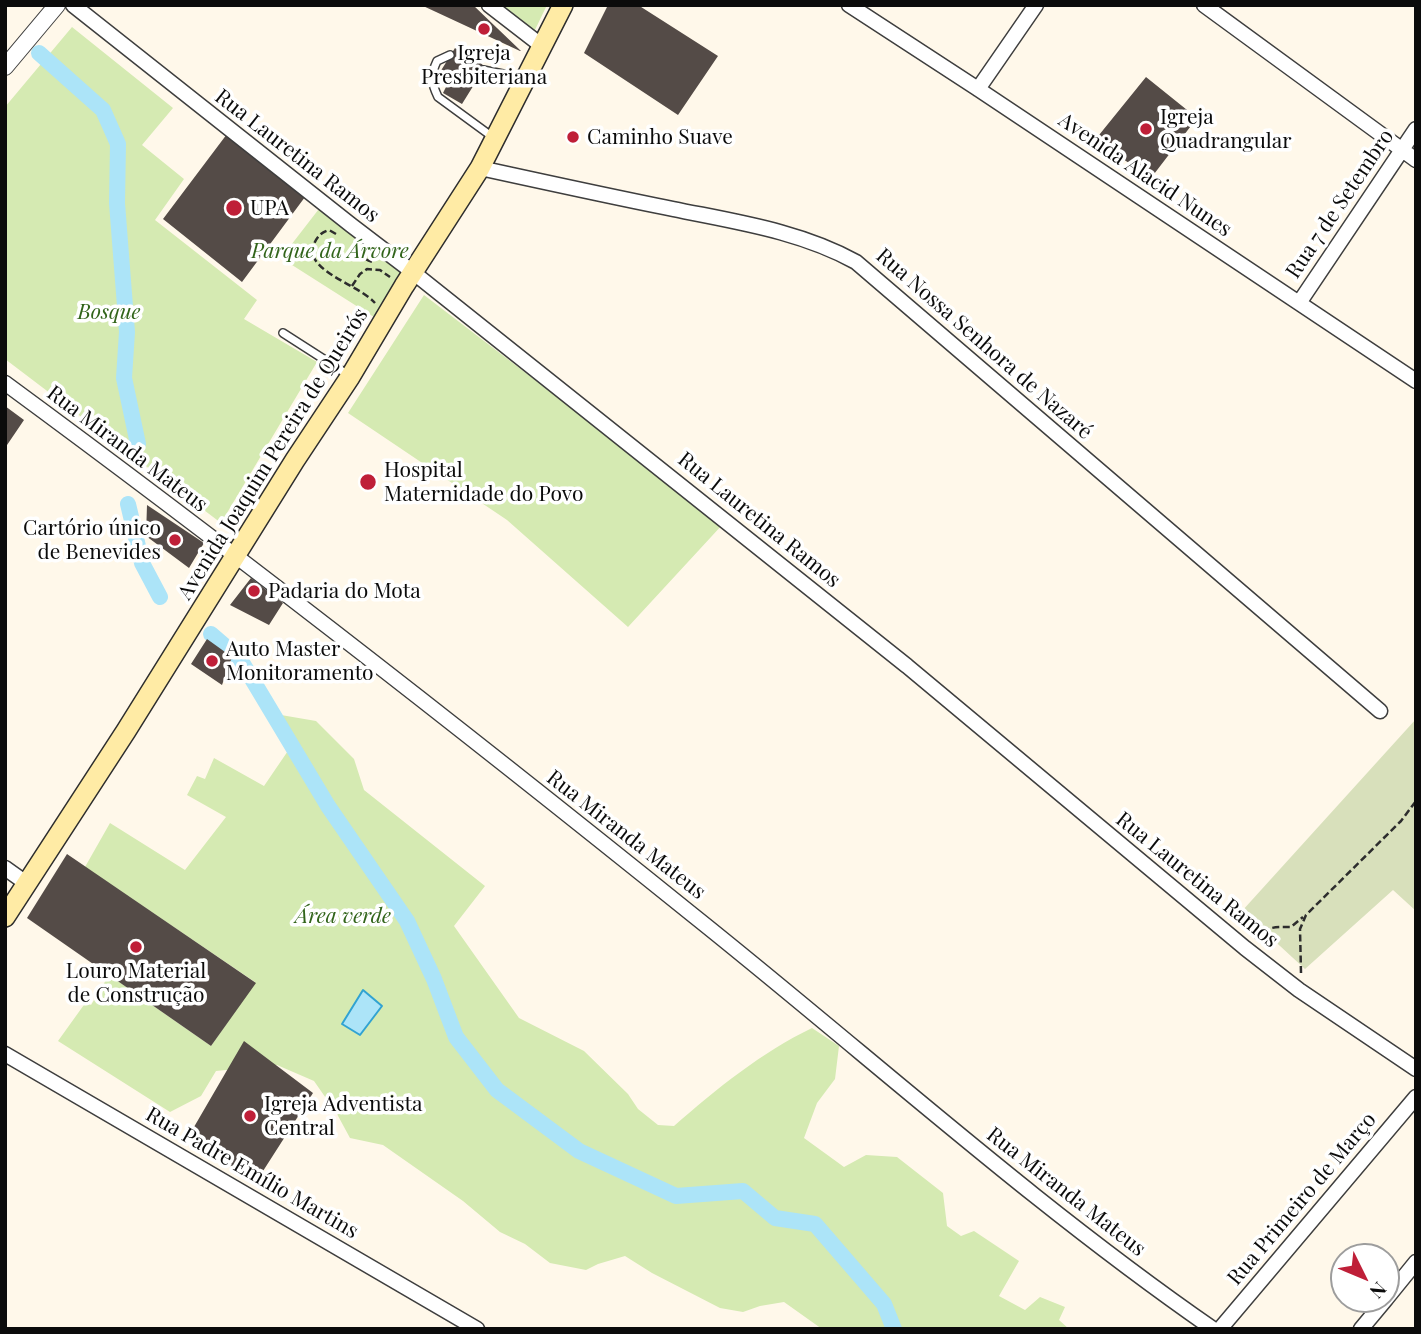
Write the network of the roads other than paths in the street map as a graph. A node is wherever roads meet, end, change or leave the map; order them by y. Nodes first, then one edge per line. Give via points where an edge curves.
1 (57, 5) edge
2 (74, 5) edge
3 (489, 5) edge
4 (563, 5) edge
5 (849, 5) edge
6 (1036, 5) edge
7 (1204, 5) edge
8 (542, 47) junction
9 (450, 55) dead end
10 (5, 67) edge
11 (483, 70) dead end
12 (526, 78) junction
13 (978, 89) junction
14 (1416, 129) edge
15 (495, 138) junction
16 (1402, 150) junction
17 (1416, 160) edge
18 (480, 168) junction
19 (409, 280) junction
20 (1299, 303) junction
21 (282, 333) dead end
22 (350, 377) junction
23 (1416, 381) edge
24 (5, 383) edge
25 (234, 556) junction
26 (1380, 711) dead end
27 (5, 868) edge
28 (26, 883) junction
29 (5, 917) edge
30 (5, 1054) edge
31 (1414, 1064) edge
32 (1416, 1097) edge
33 (1416, 1262) edge
34 (1400, 1282) edge
35 (1375, 1313) edge
36 (477, 1329) edge
37 (1213, 1329) edge
38 (1220, 1329) edge
39 (1362, 1329) edge

1 - 10 street
2 - 19 street, Rua Lauretina Ramos via 352,225
3 - 8 street
4 - 8 main road, Avenida Joaquim Pereira de Queirós
5 - 13 street, Avenida Alacid Nunes
6 - 13 street
7 - 16 street
8 - 12 main road, Avenida Joaquim Pereira de Queirós
9 - 15 lane via 437,61 431,74 433,88 438,97
11 - 12 lane
12 - 15 main road, Avenida Joaquim Pereira de Queirós
13 - 20 street, Avenida Alacid Nunes
14 - 16 street, Rua 7 de Setembro
15 - 18 main road, Avenida Joaquim Pereira de Queirós
16 - 17 street
16 - 20 street, Rua 7 de Setembro
18 - 19 main road, Avenida Joaquim Pereira de Queirós
18 - 26 street, Rua Nossa Senhora de Nazaré via 781,231 856,262
19 - 22 main road, Avenida Joaquim Pereira de Queirós
19 - 31 street, Rua Lauretina Ramos via 907,666 1245,948 1299,990
20 - 23 street, Avenida Alacid Nunes
21 - 22 lane
22 - 25 main road, Avenida Joaquim Pereira de Queirós
24 - 25 street, Rua Miranda Mateus
25 - 28 main road, Avenida Joaquim Pereira de Queirós
25 - 37 street, Rua Miranda Mateus via 675,900 1151,1286
27 - 28 street
28 - 29 main road, Avenida Joaquim Pereira de Queirós
30 - 36 street, Rua Padre Emílio Martins
32 - 38 street, Rua Primeiro de Março
33 - 34 street
35 - 39 street

